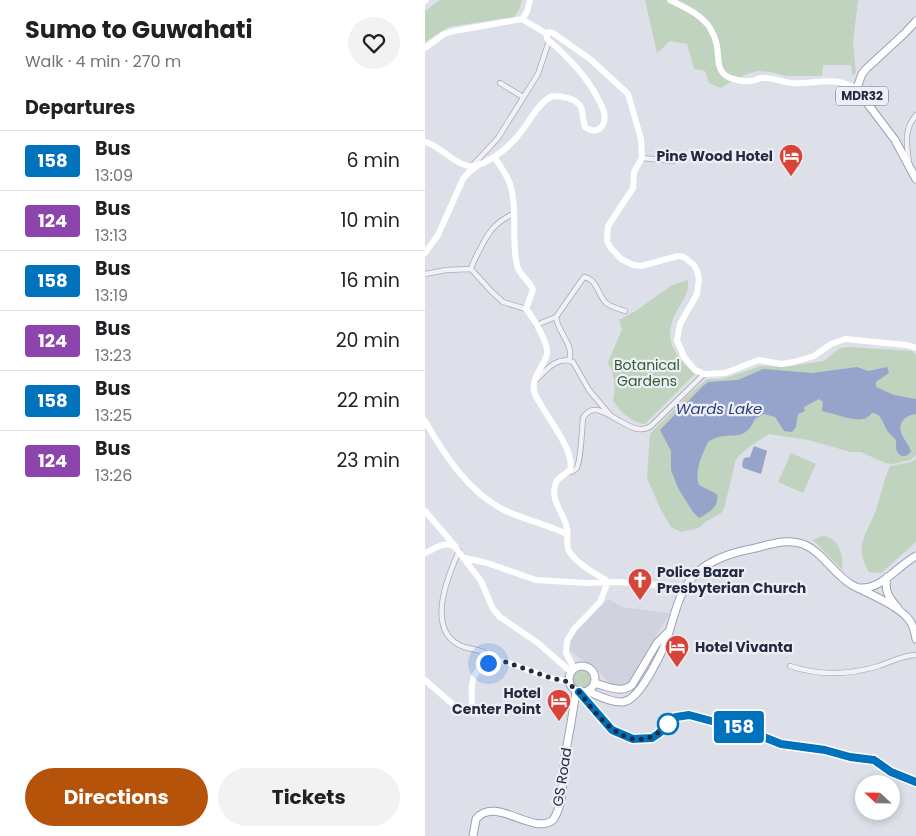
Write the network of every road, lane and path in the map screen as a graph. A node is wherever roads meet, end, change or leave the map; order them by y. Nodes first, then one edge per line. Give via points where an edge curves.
1 (530, 0) edge
2 (670, 0) edge
3 (521, 19) junction
4 (916, 21) edge
5 (547, 34) junction
6 (549, 41) junction
7 (425, 48) edge
8 (500, 83) dead end
9 (859, 90) junction
10 (523, 97) junction
11 (916, 115) edge
12 (425, 142) edge
13 (495, 158) junction
14 (642, 158) junction
15 (673, 161) dead end
16 (909, 165) junction
17 (475, 166) junction
18 (916, 180) edge
19 (513, 214) junction
20 (425, 253) edge
21 (471, 269) junction
22 (425, 274) edge
23 (526, 309) junction
24 (625, 311) dead end
25 (556, 317) junction
26 (536, 325) junction
27 (916, 348) edge
28 (569, 360) junction
29 (704, 374) junction
30 (536, 381) junction
31 (610, 415) junction
32 (425, 421) edge
33 (567, 472) junction
34 (425, 511) edge
35 (567, 534) junction
36 (459, 551) junction
37 (425, 553) edge
38 (916, 556) edge
39 (465, 558) junction
40 (887, 577) junction
41 (607, 584) junction
42 (685, 587) junction
43 (857, 588) junction
44 (903, 614) junction
45 (667, 633) junction
46 (916, 639) edge
47 (916, 655) edge
48 (494, 662) junction
49 (791, 666) dead end
50 (572, 670) junction
51 (425, 680) edge
52 (569, 682) junction
53 (594, 683) junction
54 (581, 691) junction
55 (916, 782) edge
56 (473, 836) edge

1 - 3 street
2 - 9 street via 689,10 710,28 717,45 718,65 729,77 751,81 772,78 789,83 836,80
3 - 5 street
3 - 7 street via 444,34
4 - 9 main road, MDR32 via 866,69 859,80
5 - 6 street
5 - 14 street via 559,36 628,94 641,139
6 - 10 street via 540,69
6 - 13 street via 587,80 604,112 603,125 590,131 585,127 578,104 552,96
8 - 10 street
9 - 16 main road, MDR32
10 - 17 street
11 - 16 street via 907,132
12 - 17 street via 433,144 459,163
13 - 17 street
13 - 19 street via 511,187
14 - 15 street
14 - 29 street via 634,172 631,193 608,226 607,241 615,254 633,265 641,266 678,256 685,257 694,265 699,279 697,294 680,324 677,340 684,357 695,370
16 - 18 main road, MDR32
17 - 20 street via 463,179 438,235
19 - 21 street via 492,229
19 - 23 street via 517,267 533,290
21 - 22 street
21 - 23 street via 503,302
23 - 26 street
24 - 25 street via 605,302 595,284 585,276
25 - 26 street
25 - 28 street via 571,352
26 - 30 street via 547,352
27 - 29 street via 845,339 814,356 794,362 781,364 759,360 725,373
28 - 30 street via 553,364
28 - 31 street
29 - 31 street via 647,429 636,430
30 - 33 street via 535,394 570,459 571,468
31 - 33 street via 591,410 585,415 577,466 574,471
32 - 35 street via 438,444 480,493 507,511
33 - 35 street via 557,480 553,492
34 - 36 street
35 - 41 street via 571,554
36 - 37 street via 447,544
36 - 39 street
36 - 48 street via 443,589 437,620 439,628 455,643 487,654
38 - 40 main road
39 - 41 street via 536,580
39 - 50 street via 500,617
40 - 43 main road via 875,587
40 - 44 main road via 885,586 889,597
41 - 42 street
41 - 50 street via 601,602 574,629 567,641 566,652
42 - 43 main road via 702,568 721,558 769,543 795,542 809,547 839,576
42 - 45 main road
43 - 44 main road
44 - 46 main road via 912,625
45 - 53 main road via 628,688 616,689
45 - 54 main road via 648,677 630,700 616,701
47 - 49 street via 847,673 822,674
48 - 51 street via 482,666 475,673 471,686 472,705 468,711 458,709
48 - 52 street via 506,662
50 - 52 main road
50 - 53 main road via 588,667 593,673
52 - 54 main road via 571,687
53 - 54 main road
54 - 55 street via 612,730 633,739 652,738 676,717 689,715 734,725 781,744 874,760 891,772
54 - 56 main road, GS Road via 565,758 561,798 553,820 544,828 535,828 483,813 476,818

